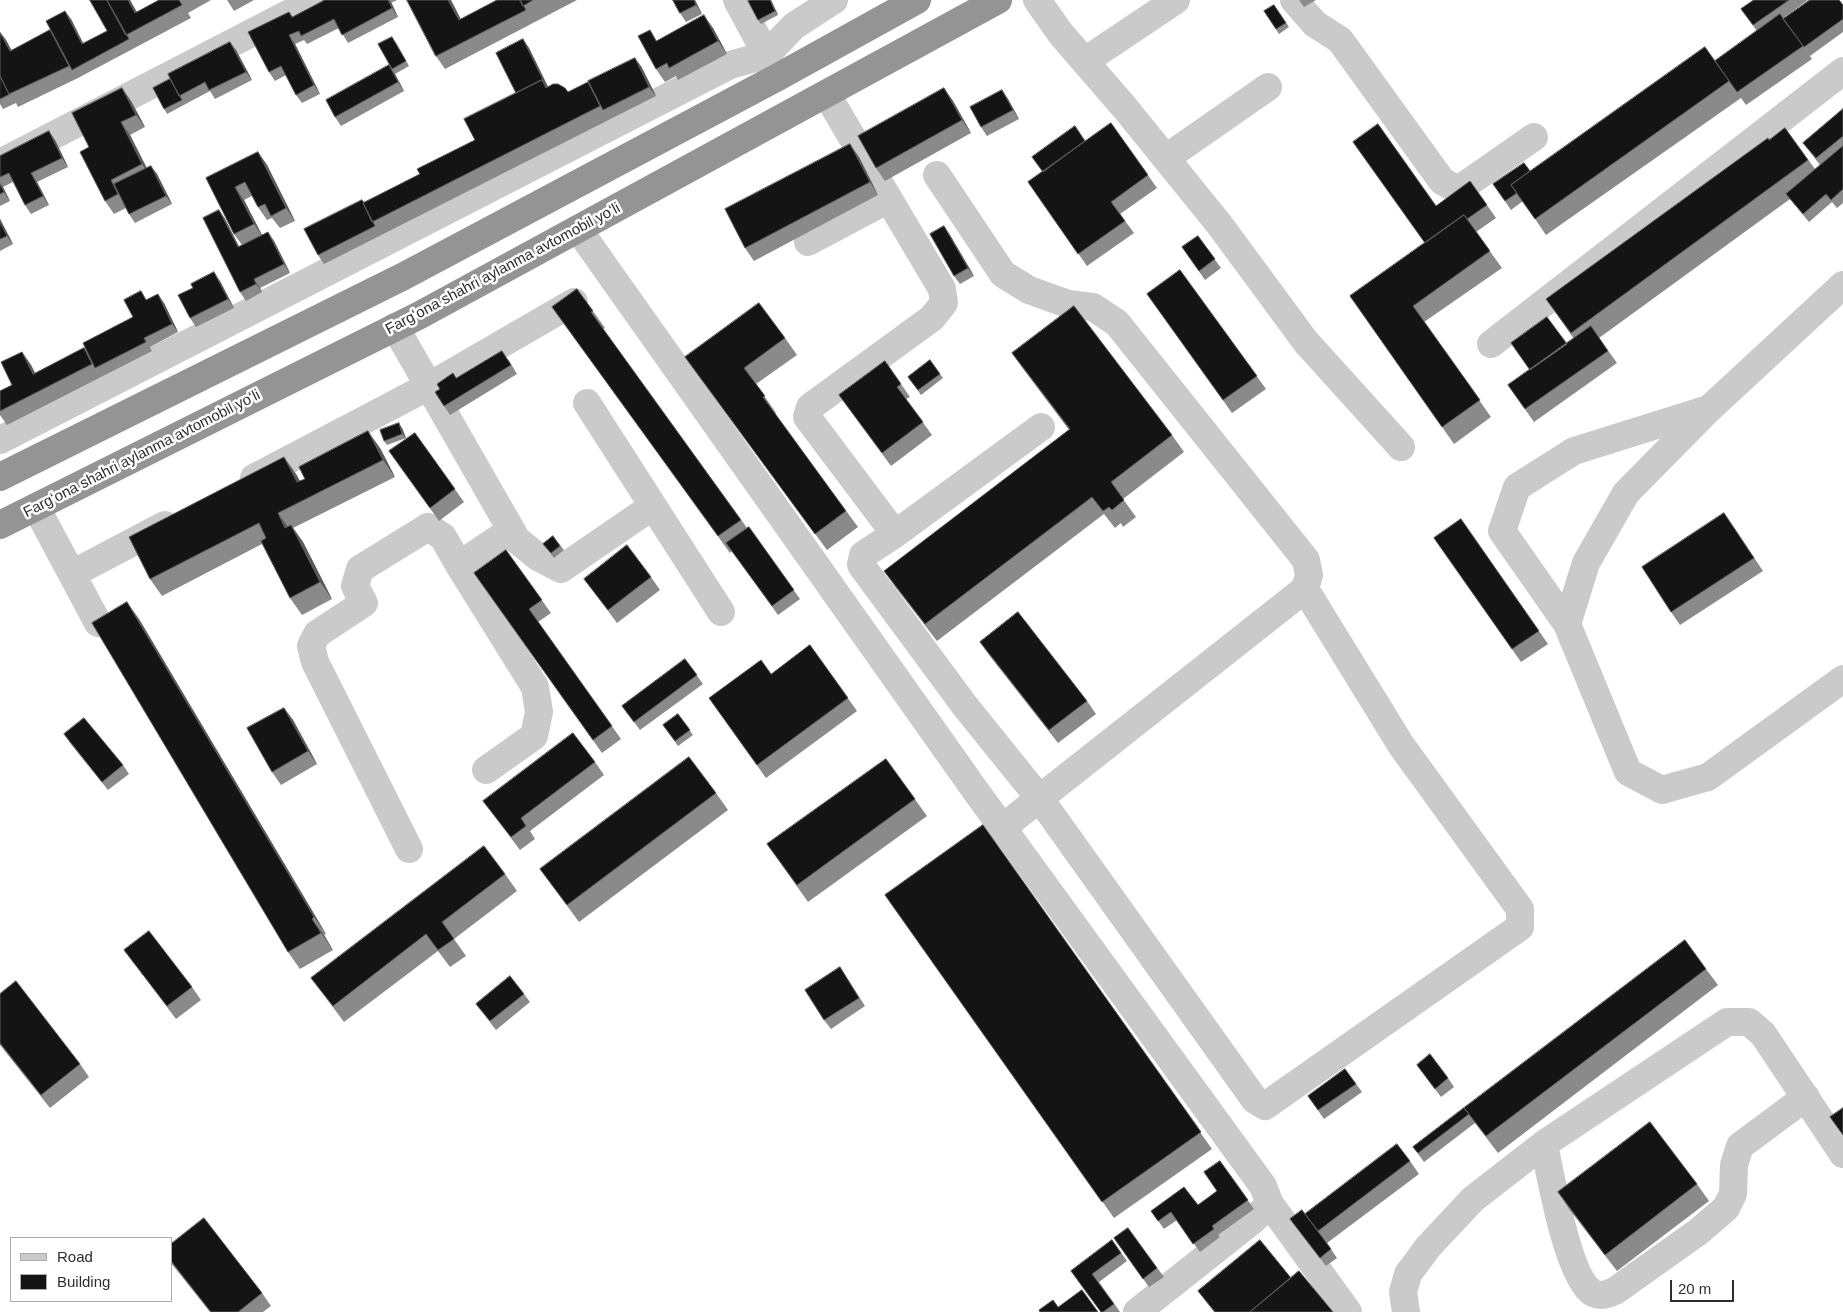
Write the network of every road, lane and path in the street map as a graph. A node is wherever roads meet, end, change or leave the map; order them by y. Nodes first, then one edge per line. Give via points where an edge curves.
1 (314, 0) edge
2 (737, 0) edge
3 (834, 0) edge
4 (917, 0) edge
5 (998, 0) edge
6 (1037, 0) edge
7 (1176, 0) edge
8 (1294, 0) edge
9 (1085, 61) junction
10 (772, 66) junction
11 (1843, 71) edge
12 (1268, 86) dead end
13 (827, 95) junction
14 (1534, 137) dead end
15 (1166, 158) junction
16 (0, 163) edge
17 (938, 175) dead end
18 (889, 199) junction
19 (578, 229) junction
20 (808, 242) dead end
21 (1843, 285) edge
22 (574, 302) edge
23 (395, 327) junction
24 (1491, 344) dead end
25 (429, 386) junction
26 (587, 403) dead end
27 (1708, 409) junction
28 (1041, 427) dead end
29 (1, 439) edge
30 (1400, 447) dead end
31 (24, 465) junction
32 (0, 477) edge
33 (236, 488) edge
34 (653, 506) junction
35 (36, 507) junction
36 (184, 515) edge
37 (0, 525) edge
38 (512, 530) junction
39 (895, 534) junction
40 (459, 565) junction
41 (72, 574) junction
42 (1305, 589) junction
43 (721, 612) dead end
44 (98, 623) edge
45 (1567, 624) junction
46 (1843, 679) edge
47 (486, 770) dead end
48 (1040, 799) junction
49 (1002, 828) junction
50 (409, 849) dead end
51 (1806, 1097) junction
52 (1544, 1144) junction
53 (1843, 1154) edge
54 (1270, 1204) junction
55 (1137, 1312) edge
56 (1348, 1312) edge
57 (1406, 1312) edge

1 - 16 street
2 - 10 street
3 - 10 street via 794,26
4 - 10 highway
5 - 13 highway, Fargʻona shahri aylanma avtomobil yoʻli
6 - 9 street
7 - 9 street
8 - 14 street via 1315,24 1340,40 1442,182 1458,190
9 - 15 street
10 - 29 street via 730,65
10 - 31 highway via 404,276
11 - 24 street
12 - 15 street
13 - 18 street
13 - 19 highway, Fargʻona shahri aylanma avtomobil yoʻli
15 - 30 street via 1306,342
17 - 42 street via 1003,274 1029,290 1068,304 1093,308 1117,323 1306,560 1309,575
18 - 20 street
18 - 39 street via 942,288 944,303 932,318 810,407 807,417
19 - 23 highway, Fargʻona shahri aylanma avtomobil yoʻli
19 - 49 street
21 - 27 street
22 - 25 street
23 - 25 street
23 - 35 highway, Fargʻona shahri aylanma avtomobil yoʻli
25 - 33 street
25 - 38 street
26 - 34 street
27 - 45 street via 1626,493 1586,563
27 - 45 street via 1574,451 1517,487 1502,531
28 - 39 street
29 - 31 street
31 - 32 highway
34 - 38 street via 561,569 538,558 517,540
34 - 43 street
35 - 37 highway, Fargʻona shahri aylanma avtomobil yoʻli
35 - 41 street
36 - 41 street
38 - 40 street
39 - 48 street via 863,555 861,565 965,706
40 - 47 street via 535,687 540,712 534,736
40 - 50 street via 443,537 428,527 360,569 354,586 364,603 317,634 311,646
41 - 44 street
42 - 48 street
42 - 48 street via 1401,745 1520,909 1520,927 1265,1106 1255,1100
45 - 46 street via 1628,772 1662,790 1708,777
48 - 49 street
49 - 54 street via 1263,1186
51 - 52 street via 1763,1034 1749,1022 1727,1022
51 - 52 street via 1740,1146 1734,1165 1733,1194 1726,1208 1615,1291 1602,1296 1592,1292 1583,1281 1568,1251
51 - 53 street
52 - 57 street via 1473,1199 1428,1247 1408,1274 1403,1292
54 - 55 street
54 - 56 street

